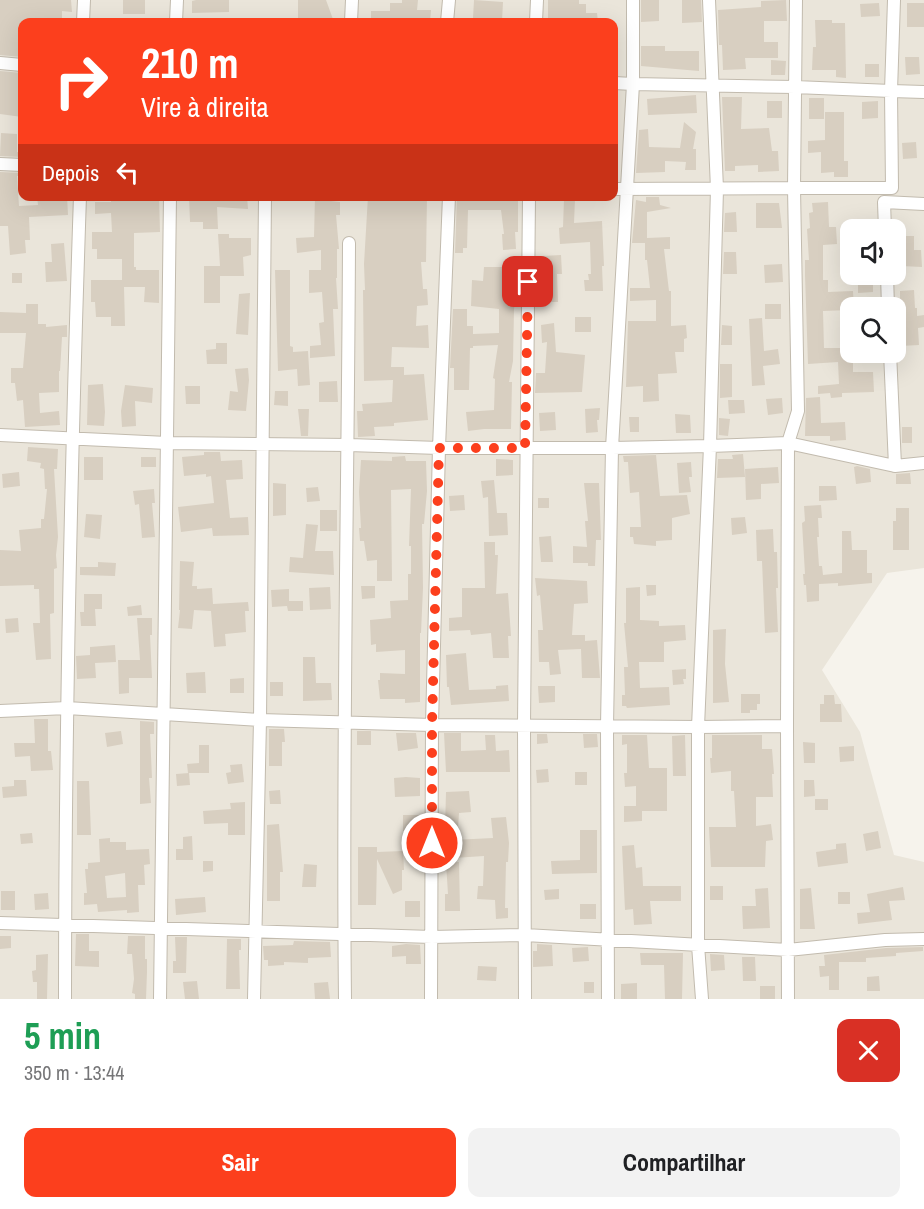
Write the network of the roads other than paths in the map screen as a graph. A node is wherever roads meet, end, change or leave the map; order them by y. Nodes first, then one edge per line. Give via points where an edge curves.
1 (84, 0) edge
2 (177, 0) edge
3 (352, 0) edge
4 (449, 0) edge
5 (537, 0) edge
6 (633, 0) edge
7 (709, 0) edge
8 (796, 0) edge
9 (894, 0) edge
10 (83, 18) edge
11 (176, 18) edge
12 (351, 18) edge
13 (447, 18) edge
14 (536, 18) edge
15 (0, 63) edge
16 (18, 65) edge
17 (618, 83) edge
18 (633, 84) junction
19 (711, 85) junction
20 (795, 87) junction
21 (891, 92) junction
22 (924, 92) edge
23 (0, 164) edge
24 (18, 165) edge
25 (794, 188) junction
26 (892, 188) junction
27 (618, 189) edge
28 (717, 189) junction
29 (627, 190) junction
30 (80, 201) edge
31 (170, 201) edge
32 (265, 201) edge
33 (449, 201) edge
34 (529, 201) edge
35 (892, 202) junction
36 (924, 204) edge
37 (885, 219) edge
38 (349, 243) dead end
39 (890, 363) edge
40 (0, 435) edge
41 (72, 439) junction
42 (167, 443) junction
43 (788, 443) junction
44 (348, 444) junction
45 (263, 445) junction
46 (710, 446) junction
47 (439, 448) junction
48 (525, 448) junction
49 (612, 448) junction
50 (924, 463) edge
51 (895, 466) junction
52 (67, 708) junction
53 (0, 711) edge
54 (163, 714) junction
55 (260, 720) junction
56 (344, 721) junction
57 (432, 725) junction
58 (524, 725) junction
59 (607, 726) junction
60 (787, 726) junction
61 (698, 727) junction
62 (0, 923) edge
63 (65, 925) junction
64 (161, 928) junction
65 (255, 930) junction
66 (344, 933) junction
67 (525, 935) junction
68 (432, 937) junction
69 (924, 939) edge
70 (608, 940) junction
71 (698, 945) junction
72 (788, 950) junction
73 (65, 999) edge
74 (160, 999) edge
75 (254, 999) edge
76 (345, 999) edge
77 (431, 999) edge
78 (525, 999) edge
79 (608, 999) edge
80 (702, 999) edge
81 (788, 999) edge

1 - 10 street
2 - 11 street
3 - 12 street
4 - 13 street
5 - 14 street
6 - 18 street
7 - 19 street
8 - 20 street
9 - 21 street
15 - 16 street
17 - 18 street
18 - 19 street
18 - 29 street
19 - 20 street
19 - 28 street
20 - 21 street
20 - 25 street
21 - 22 street
21 - 26 street
23 - 24 street
25 - 26 street
25 - 28 street
25 - 43 street via 798,411
26 - 35 street
27 - 29 street
28 - 29 street
28 - 46 street
29 - 49 street
30 - 41 street
31 - 42 street
32 - 45 street
33 - 47 street
34 - 48 street
35 - 36 street
35 - 37 street via 884,202
38 - 44 street
39 - 51 street
40 - 41 street
41 - 42 street
41 - 52 street
42 - 45 street
42 - 54 street
43 - 46 street
43 - 51 street
43 - 60 street
44 - 45 street
44 - 47 street
44 - 56 street
45 - 55 street
46 - 49 street
46 - 61 street
47 - 48 street
47 - 57 street
48 - 49 street
48 - 58 street
49 - 59 street
50 - 51 street
52 - 53 street
52 - 54 street
52 - 63 street
54 - 55 street
54 - 64 street
55 - 56 street
55 - 65 street
56 - 57 street
56 - 66 street
57 - 58 street
57 - 68 street
58 - 59 street
58 - 67 street
59 - 61 street
59 - 70 street
60 - 61 street
60 - 72 street
61 - 71 street
62 - 63 street
63 - 64 street
63 - 73 street
64 - 65 street
64 - 74 street
65 - 66 street
65 - 75 street
66 - 68 street
66 - 76 street
67 - 68 street
67 - 70 street
67 - 78 street
68 - 77 street
69 - 72 street
70 - 71 street
70 - 79 street
71 - 72 street
71 - 80 street
72 - 81 street

